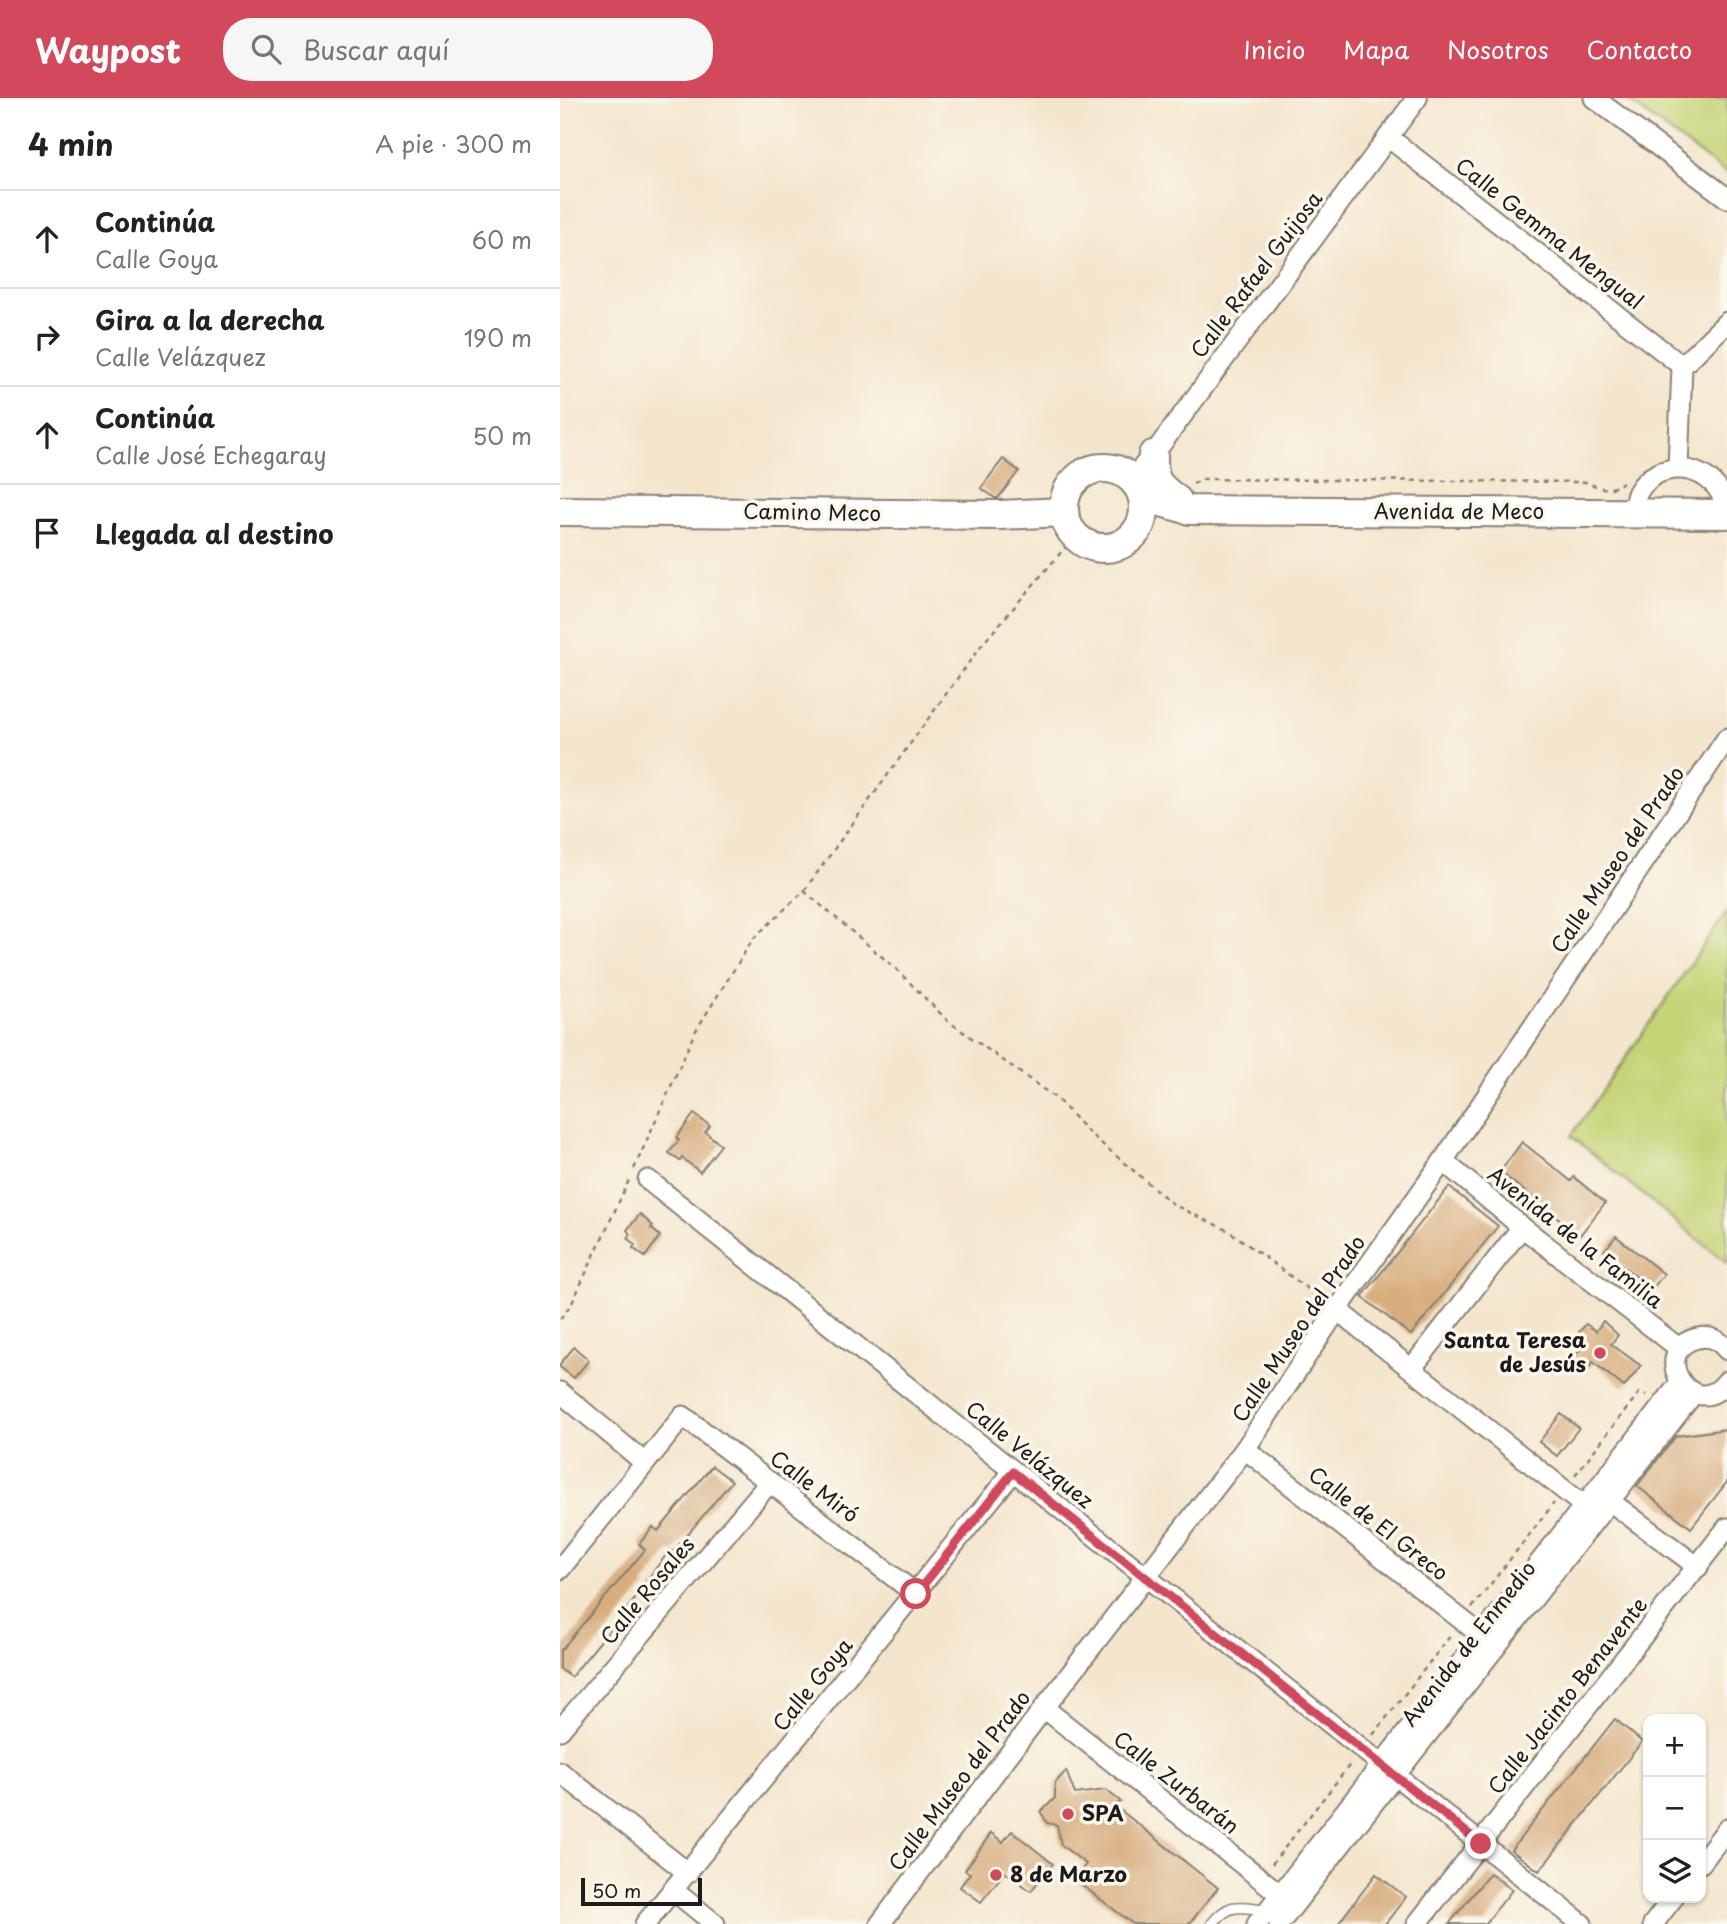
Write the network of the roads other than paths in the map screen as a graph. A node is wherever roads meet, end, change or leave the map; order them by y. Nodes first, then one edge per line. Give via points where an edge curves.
1 (1417, 98) edge
2 (1594, 98) edge
3 (1388, 137) junction
4 (1727, 198) edge
5 (1727, 322) edge
6 (1682, 366) junction
7 (1153, 455) junction
8 (1678, 468) junction
9 (1138, 488) junction
10 (1190, 498) junction
11 (560, 511) edge
12 (1632, 513) junction
13 (1727, 514) edge
14 (1069, 524) junction
15 (1137, 531) junction
16 (1727, 738) edge
17 (1443, 1161) junction
18 (648, 1180) dead end
19 (1522, 1227) junction
20 (1337, 1310) junction
21 (1726, 1345) edge
22 (1680, 1349) junction
23 (1412, 1368) junction
24 (1726, 1386) edge
25 (1687, 1388) junction
26 (560, 1392) edge
27 (1245, 1449) junction
28 (645, 1463) junction
29 (1013, 1472) junction
30 (770, 1482) junction
31 (1611, 1502) junction
32 (1583, 1505) junction
33 (1727, 1528) edge
34 (1698, 1567) junction
35 (560, 1569) edge
36 (1145, 1577) junction
37 (916, 1594) junction
38 (1481, 1635) junction
39 (1044, 1708) junction
40 (560, 1730) edge
41 (1387, 1771) junction
42 (560, 1772) edge
43 (1727, 1829) edge
44 (1481, 1844) junction
45 (1706, 1856) edge
46 (688, 1873) junction
47 (673, 1890) junction
48 (1280, 1894) junction
49 (1669, 1903) edge
50 (1268, 1919) edge
51 (645, 1924) edge
52 (715, 1924) edge
53 (880, 1924) edge
54 (1212, 1924) edge
55 (1417, 1924) edge
56 (1582, 1924) edge
57 (1653, 1924) edge

1 - 3 street, Calle Rafael Guijosa
2 - 4 street
3 - 6 street, Calle Gemma Mengual
3 - 7 street, Calle Rafael Guijosa
5 - 6 street
6 - 8 street
7 - 9 street, Calle Rafael Guijosa
7 - 10 street via 1158,485
8 - 12 street via 1651,477 1637,494
8 - 13 street via 1692,470 1716,486
9 - 10 street, Avenida de Meco
9 - 14 street via 1120,471 1107,468 1080,476 1065,498
9 - 15 street via 1145,509
10 - 12 street, Avenida de Meco
10 - 15 street, Avenida de Meco
11 - 14 street, Camino Meco via 986,515
12 - 13 street, Avenida de Meco
14 - 15 street via 1096,548 1119,546
16 - 17 street, Calle Museo del Prado
17 - 19 street, Avenida de la Familia
17 - 20 street, Calle Museo del Prado
18 - 29 street, Calle Velázquez
19 - 22 street, Avenida de la Familia
19 - 23 street
20 - 23 street
20 - 27 street, Calle Museo del Prado
21 - 22 street via 1704,1337
22 - 25 street via 1674,1366
23 - 32 street
24 - 25 street via 1709,1394
25 - 31 street, Avenida de Enmedio
25 - 32 street, Avenida de Enmedio
26 - 28 street
27 - 36 street, Calle Museo del Prado
27 - 38 street, Calle de El Greco
28 - 30 street, Calle Miró via 683,1416
28 - 35 street
29 - 36 street, Calle Velázquez
29 - 37 street, Calle Goya
30 - 37 street, Calle Miró
30 - 40 street, Calle Rosales
31 - 34 street
31 - 41 street, Avenida de Enmedio
32 - 38 street, Avenida de Enmedio
33 - 34 street, Calle Jacinto Benavente
34 - 44 street, Calle Jacinto Benavente
36 - 39 street, Calle Museo del Prado
36 - 41 street, Calle Velázquez
37 - 46 street, Calle Goya
38 - 41 street, Avenida de Enmedio
39 - 48 street, Calle Zurbarán
39 - 53 street, Calle Museo del Prado
41 - 44 street, Calle Velázquez
41 - 48 street, Avenida de Enmedio
41 - 50 street, Avenida de Enmedio
42 - 46 street
43 - 45 street
44 - 55 street, Calle Jacinto Benavente
44 - 56 street, Calle Velázquez
46 - 47 street, Calle Goya
47 - 51 street, Calle Goya
47 - 52 street
48 - 50 street, Avenida de Enmedio
49 - 57 street
50 - 54 lane via 1241,1906 1229,1908

